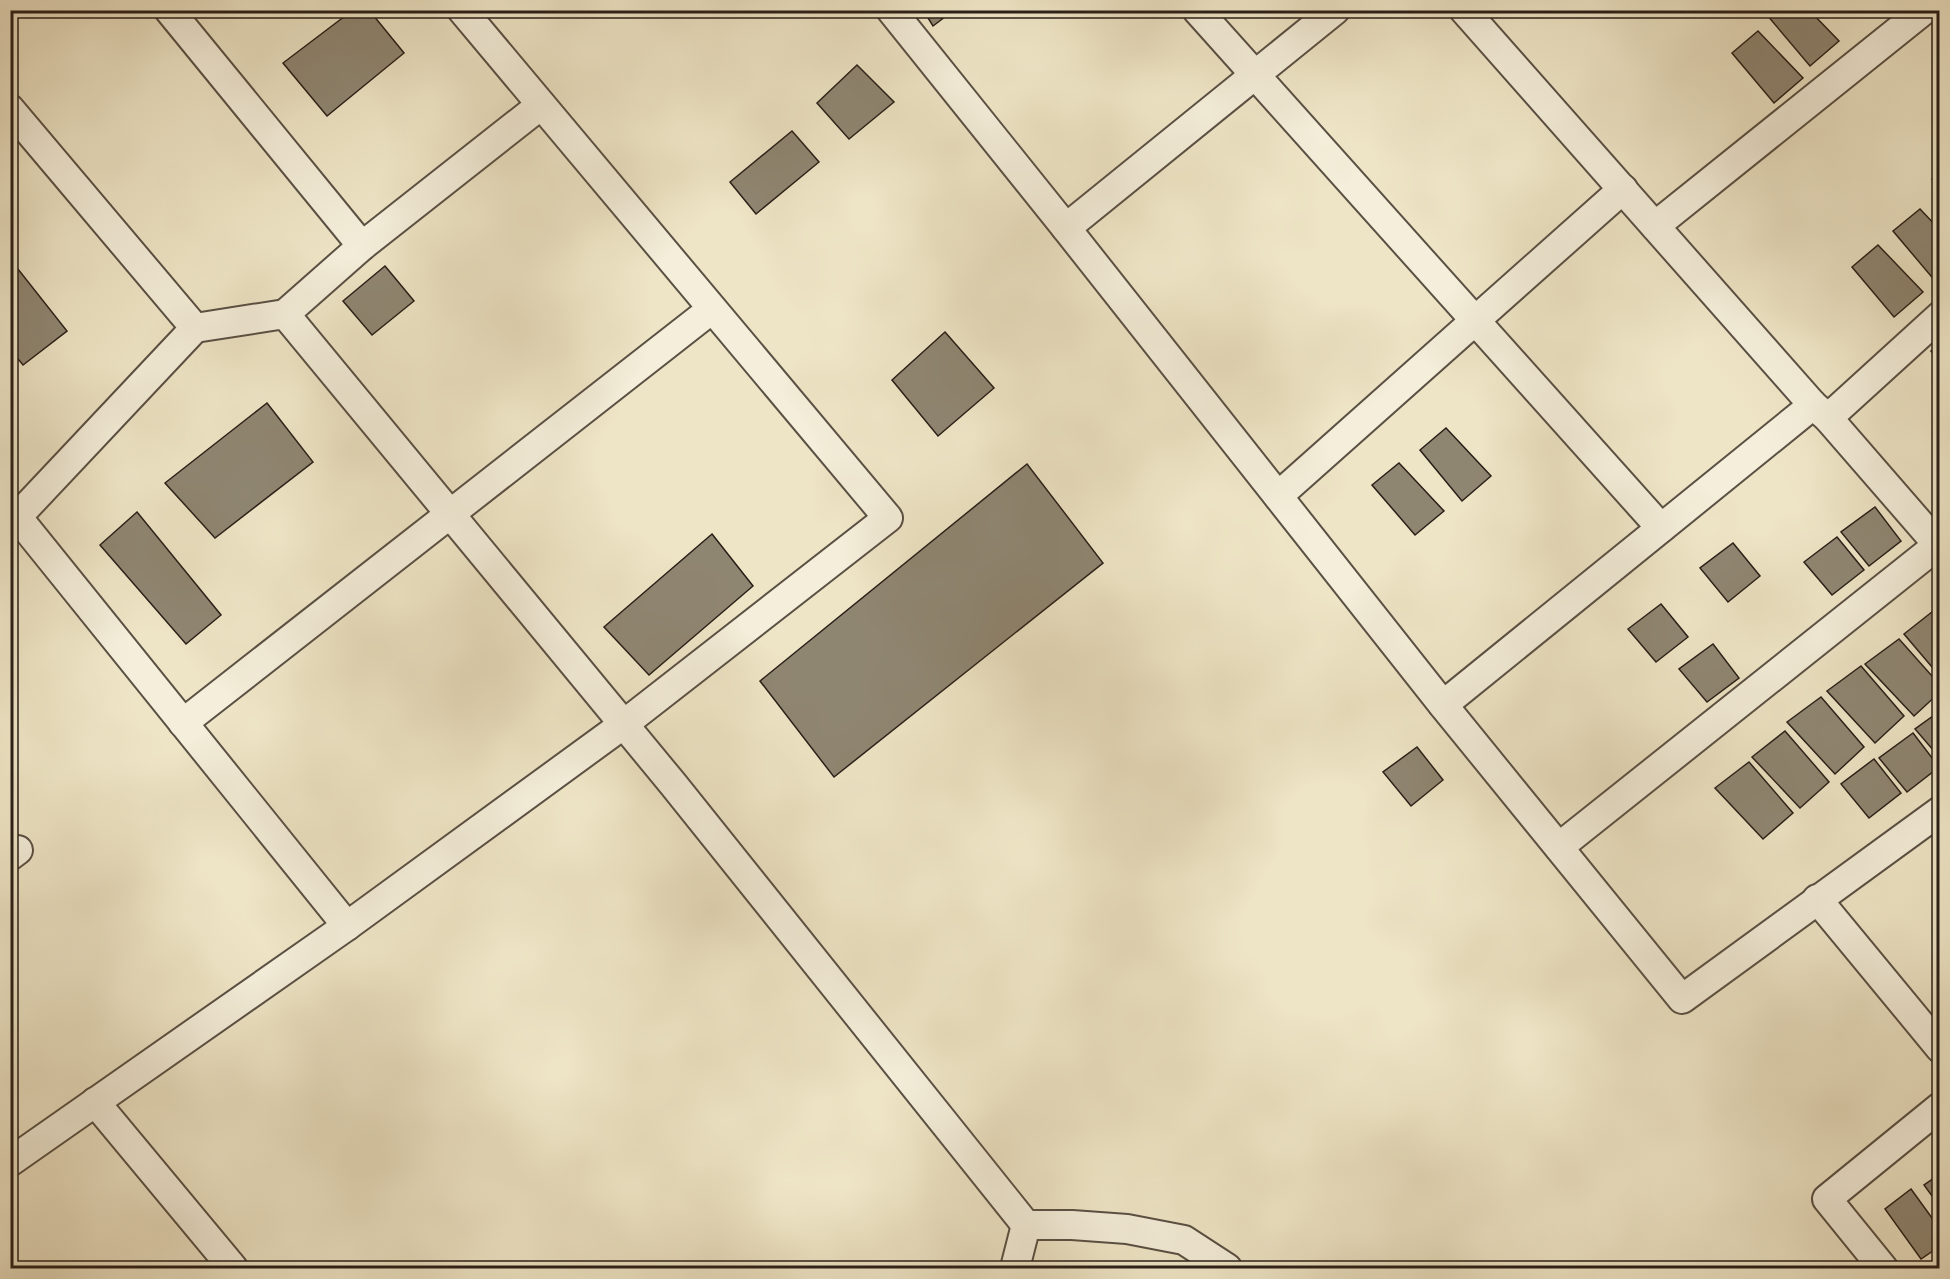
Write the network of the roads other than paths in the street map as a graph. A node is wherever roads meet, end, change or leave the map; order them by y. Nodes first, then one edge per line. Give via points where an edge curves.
1 (169, 10) edge
2 (462, 10) edge
3 (891, 10) edge
4 (1197, 10) edge
5 (1335, 10) edge
6 (1464, 10) edge
7 (1924, 10) edge
8 (1255, 76) junction
9 (541, 105) junction
10 (10, 110) edge
11 (1623, 189) junction
12 (1655, 226) junction
13 (1066, 228) junction
14 (362, 246) junction
15 (712, 309) junction
16 (285, 314) junction
17 (1940, 316) edge
18 (1475, 321) junction
19 (195, 328) junction
20 (1821, 412) junction
21 (1278, 496) junction
22 (14, 513) edge
23 (451, 515) junction
24 (1661, 528) junction
25 (1939, 546) edge
26 (1443, 705) junction
27 (183, 723) junction
28 (624, 724) junction
29 (1940, 811) edge
30 (1559, 847) junction
31 (1817, 899) junction
32 (347, 926) junction
33 (1940, 1048) edge
34 (95, 1102) junction
35 (1940, 1107) edge
36 (10, 1162) edge
37 (1026, 1225) junction
38 (233, 1269) edge
39 (1015, 1269) edge
40 (1227, 1269) edge
41 (1884, 1269) edge

1 - 14 street
2 - 9 street
3 - 13 street
4 - 8 street
5 - 8 street
6 - 11 street
7 - 12 street
8 - 13 street
8 - 18 street
9 - 14 street
9 - 15 street
10 - 19 street
11 - 12 street
11 - 18 street
12 - 20 street
13 - 21 street
14 - 16 street
15 - 23 street
15 - 28 street via 888,518
16 - 19 street
16 - 23 street
17 - 20 street
18 - 21 street
18 - 24 street
19 - 22 street
20 - 24 street
20 - 25 street
21 - 26 street
22 - 27 street
23 - 27 street
23 - 28 street
24 - 26 street
25 - 30 street
26 - 30 street
27 - 32 street
28 - 32 street
28 - 37 street
29 - 31 street
30 - 31 street via 1682,999
31 - 33 street
32 - 34 street
34 - 36 street
34 - 38 street
35 - 41 street via 1827,1199
37 - 39 street
37 - 40 street via 1126,1228 1184,1240

